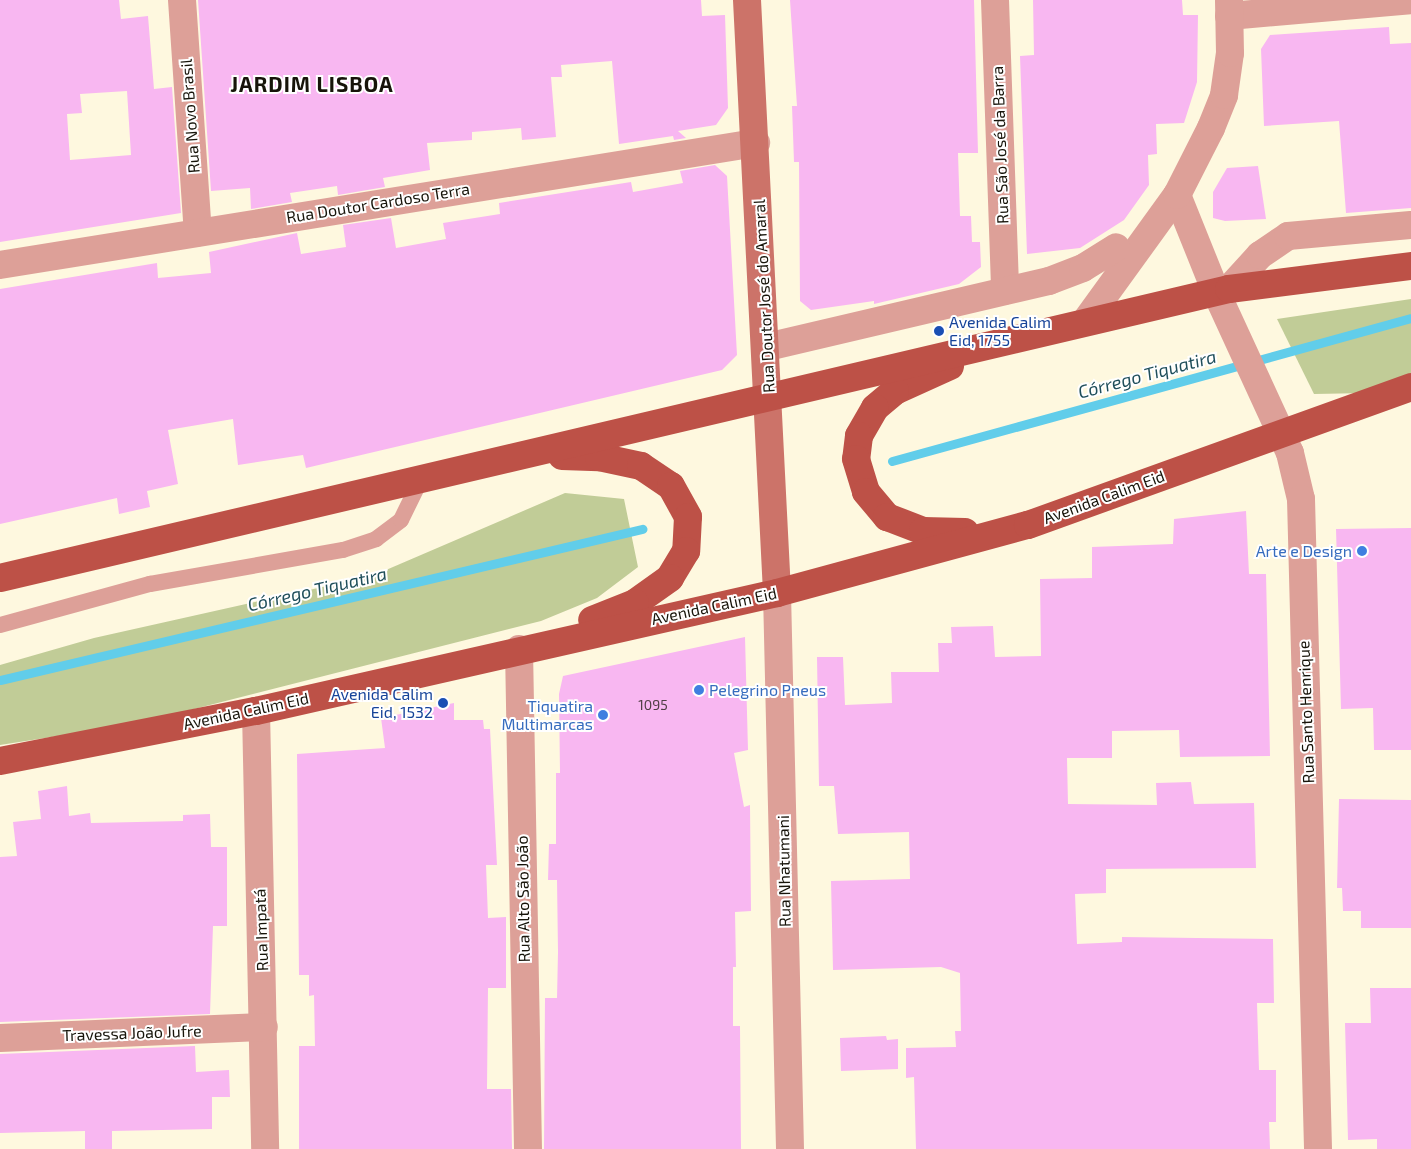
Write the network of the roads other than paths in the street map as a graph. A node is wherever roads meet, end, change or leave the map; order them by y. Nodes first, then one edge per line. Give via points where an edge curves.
1 (182, 0) edge
2 (747, 0) edge
3 (995, 0) edge
4 (1411, 0) edge
5 (1229, 8) edge
6 (756, 143) junction
7 (1178, 195) junction
8 (1411, 225) edge
9 (198, 232) junction
10 (1116, 247) dead end
11 (0, 265) edge
12 (1411, 266) edge
13 (1005, 291) junction
14 (1223, 291) junction
15 (1084, 322) junction
16 (1009, 340) junction
17 (767, 347) junction
18 (1411, 387) edge
19 (768, 396) junction
20 (1281, 432) junction
21 (521, 456) junction
22 (421, 480) junction
23 (1028, 524) junction
24 (0, 578) edge
25 (777, 593) junction
26 (0, 625) edge
27 (519, 649) junction
28 (256, 711) junction
29 (0, 761) edge
30 (264, 1027) junction
31 (0, 1038) edge
32 (265, 1149) edge
33 (528, 1149) edge
34 (790, 1149) edge
35 (1318, 1149) edge

1 - 9 street, Rua Novo Brasil
2 - 6 street, Rua Doutor José do Amaral
3 - 13 street, Rua São José da Barra
4 - 5 street
5 - 7 street via 1230,53 1224,95
6 - 9 street, Rua Doutor Cardoso Terra
6 - 17 street, Rua Doutor José do Amaral
7 - 14 street, Rua Santo Henrique
7 - 15 street
8 - 14 street via 1288,236 1260,255
9 - 11 street, Rua Doutor Cardoso Terra
10 - 13 street via 1083,268
12 - 14 main road
13 - 17 street
14 - 15 main road
14 - 20 street, Rua Santo Henrique via 1237,337
15 - 16 main road
16 - 19 main road
16 - 23 main road via 904,386 884,399 868,416 859,436 857,470 866,492 879,510 909,528 949,533
17 - 19 street, Rua Doutor José do Amaral
18 - 20 main road, Avenida Calim Eid
19 - 21 main road
19 - 25 street, Rua Doutor José do Amaral
20 - 23 main road, Avenida Calim Eid
20 - 35 street, Rua Santo Henrique via 1301,499
21 - 22 main road
21 - 27 main road via 599,457 641,466 662,478 679,495 689,528 683,559 670,578 655,590 635,603
22 - 24 main road
22 - 26 lane via 401,520 376,539 343,550 150,584
23 - 25 main road, Avenida Calim Eid
25 - 27 main road, Avenida Calim Eid
25 - 34 street, Rua Nhatumani
27 - 28 main road, Avenida Calim Eid
27 - 33 street, Rua Alto São João
28 - 29 main road, Avenida Calim Eid
28 - 30 street, Rua Impatá
30 - 31 street, Travessa João Jufre
30 - 32 street, Rua Impatá

